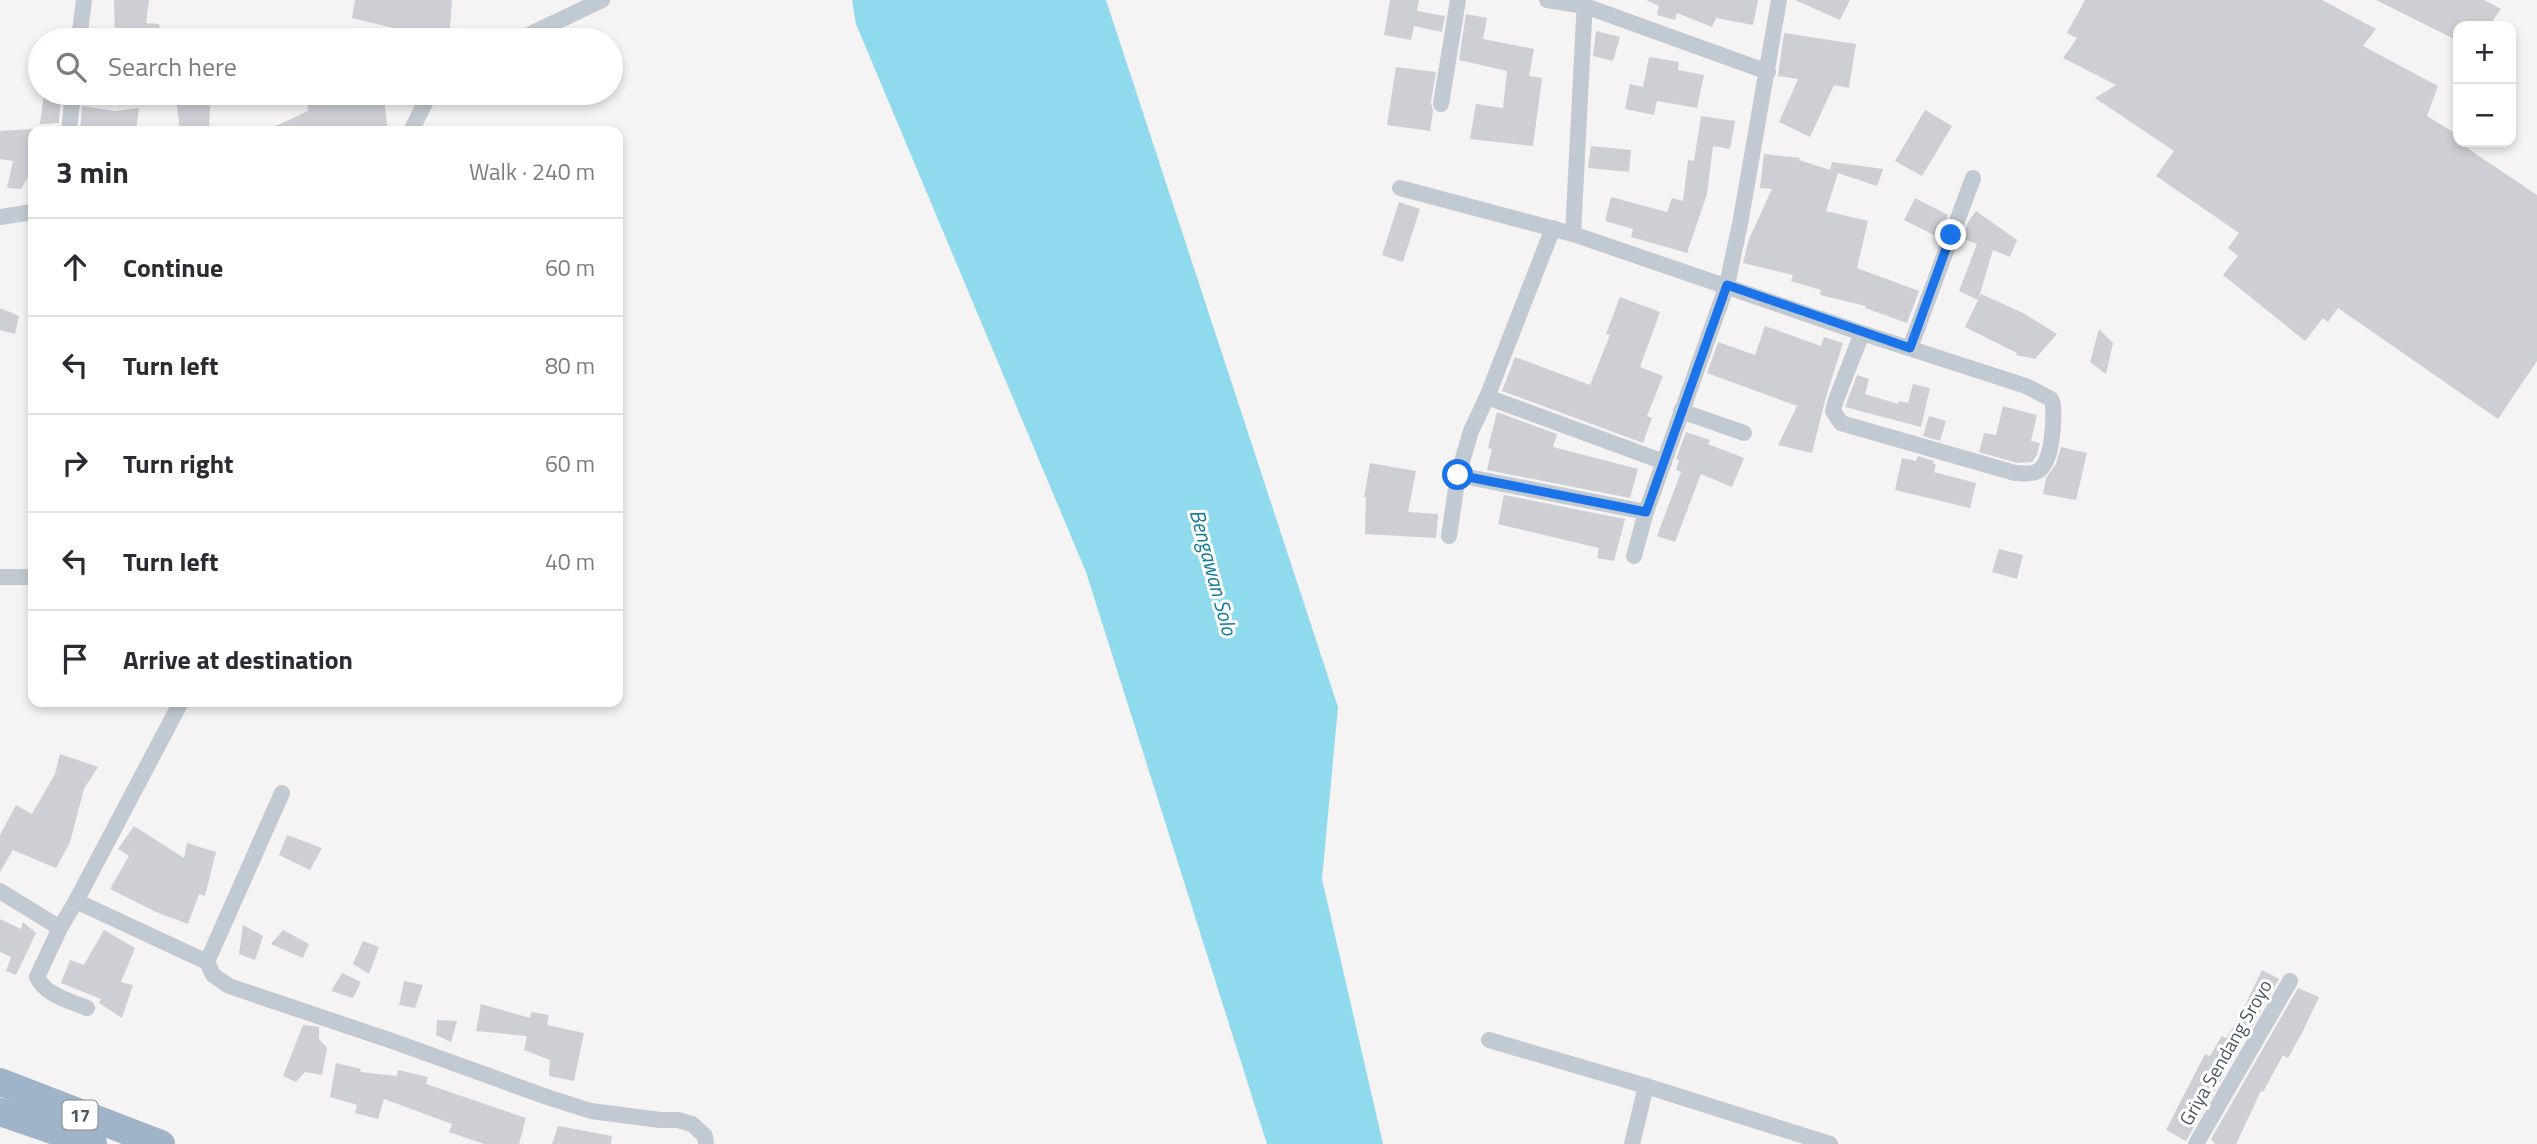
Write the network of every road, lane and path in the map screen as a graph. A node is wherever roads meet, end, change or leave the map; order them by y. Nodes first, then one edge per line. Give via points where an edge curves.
1 (84, 0) edge
2 (602, 0) edge
3 (1458, 0) edge
4 (1547, 0) edge
5 (1779, 0) edge
6 (1585, 3) edge
7 (80, 28) edge
8 (543, 28) edge
9 (1768, 72) junction
10 (1441, 104) dead end
11 (72, 105) edge
12 (424, 105) edge
13 (70, 126) edge
14 (414, 126) edge
15 (1973, 178) dead end
16 (1399, 188) dead end
17 (28, 213) edge
18 (0, 216) edge
19 (1553, 228) junction
20 (1573, 234) junction
21 (1727, 285) junction
22 (1862, 333) junction
23 (1910, 348) junction
24 (1487, 397) junction
25 (1681, 411) junction
26 (1744, 433) dead end
27 (1664, 462) junction
28 (1458, 475) junction
29 (1646, 512) junction
30 (1449, 536) dead end
31 (1634, 556) dead end
32 (0, 577) edge
33 (28, 578) edge
34 (178, 707) edge
35 (282, 793) dead end
36 (0, 891) edge
37 (76, 901) junction
38 (60, 928) junction
39 (207, 962) junction
40 (2290, 981) dead end
41 (87, 1008) dead end
42 (1489, 1040) dead end
43 (0, 1082) edge
44 (1646, 1086) junction
45 (0, 1112) edge
46 (93, 1144) edge
47 (161, 1144) edge
48 (706, 1144) edge
49 (1632, 1144) edge
50 (1830, 1144) edge
51 (2196, 1144) edge

1 - 7 street
2 - 8 street
3 - 10 street
4 - 6 street
5 - 9 street
6 - 9 street
6 - 20 street
9 - 21 street
11 - 13 street
12 - 14 street
15 - 23 street
16 - 19 street
17 - 18 street
19 - 20 street
19 - 24 street
20 - 21 street
21 - 22 street
21 - 25 street
22 - 23 street
22 - 23 street via 1833,411 1841,423 2015,472 2037,472 2044,465 2051,439 2052,399
24 - 27 street
24 - 28 street
25 - 26 street
25 - 27 street
27 - 29 street
28 - 29 street
28 - 30 street
29 - 31 street
32 - 33 street
34 - 37 street
35 - 39 street
36 - 38 street
37 - 38 street
37 - 39 street
38 - 41 street via 37,977 50,992
39 - 48 street via 214,975 229,986 592,1111 692,1124 705,1136
40 - 51 street, Griya Sendang Sroyo
42 - 44 street
43 - 47 highway, 17
44 - 49 street
44 - 50 street
45 - 46 highway, 17

